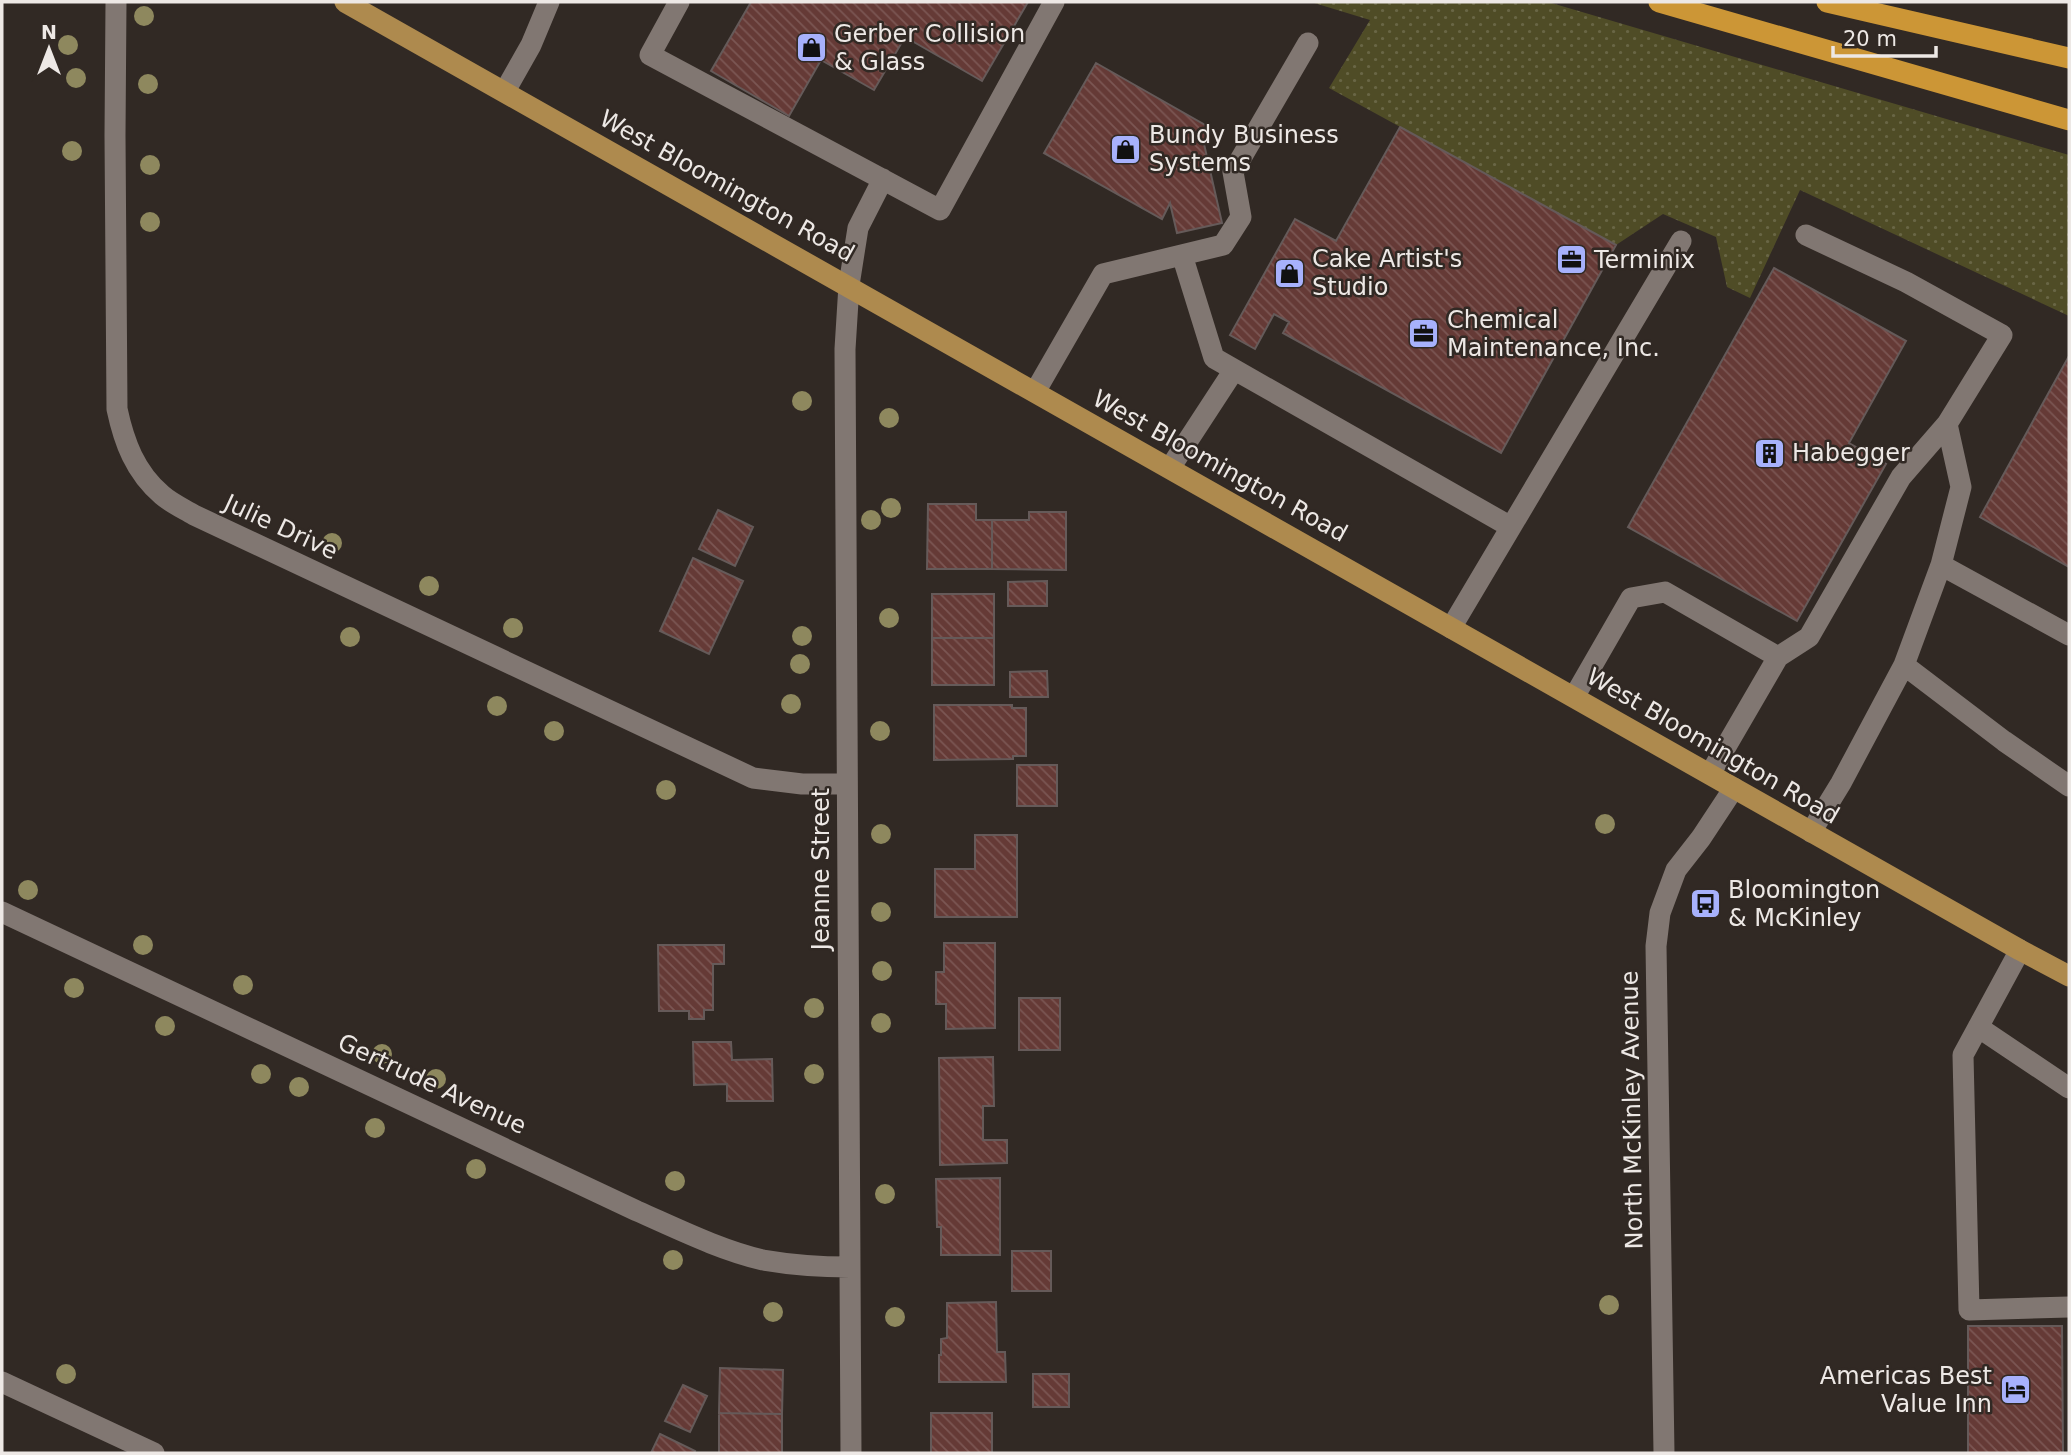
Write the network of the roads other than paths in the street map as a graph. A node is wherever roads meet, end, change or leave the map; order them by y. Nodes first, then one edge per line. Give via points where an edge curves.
1 (116, 2) edge
2 (345, 2) edge
3 (549, 2) edge
4 (679, 2) edge
5 (1054, 2) edge
6 (1659, 2) edge
7 (1827, 2) edge
8 (1308, 43) dead end
9 (2069, 58) edge
10 (505, 92) junction
11 (2069, 120) edge
12 (883, 179) junction
13 (1806, 235) dead end
14 (1681, 241) dead end
15 (1182, 255) junction
16 (849, 285) junction
17 (1234, 370) junction
18 (1035, 392) junction
19 (1947, 425) junction
20 (1170, 468) junction
21 (1511, 527) junction
22 (1941, 565) junction
23 (1451, 628) junction
24 (2069, 635) edge
25 (1778, 657) junction
26 (1904, 665) junction
27 (1574, 697) junction
28 (1710, 774) junction
29 (846, 784) junction
30 (2069, 786) edge
31 (1734, 788) junction
32 (1811, 832) junction
33 (2, 912) edge
34 (2020, 950) junction
35 (2069, 976) edge
36 (1978, 1027) junction
37 (2069, 1088) edge
38 (850, 1267) junction
39 (2069, 1307) edge
40 (2, 1382) edge
41 (154, 1453) edge
42 (851, 1453) edge
43 (1664, 1453) edge

1 - 29 street, Julie Drive via 117,409 123,436 139,470 163,496 194,515 753,778 803,785
2 - 10 main road, West Bloomington Road
3 - 10 street
4 - 12 street via 650,55
5 - 12 street via 940,210
6 - 11 highway
7 - 9 highway
8 - 15 street via 1233,172 1241,217 1223,245
10 - 16 main road, West Bloomington Road
12 - 16 street, Jeanne Street via 858,228
13 - 19 street via 2003,335
14 - 21 street
15 - 17 street via 1214,358
15 - 18 street via 1103,274
16 - 18 main road, West Bloomington Road
16 - 29 street, Jeanne Street via 845,349
17 - 20 street
17 - 21 street
18 - 20 main road, West Bloomington Road
19 - 22 street via 1961,487
19 - 25 street via 1901,477 1809,637
20 - 23 main road, West Bloomington Road
21 - 23 street
22 - 24 street
22 - 26 street
23 - 27 main road, West Bloomington Road
25 - 27 street via 1665,592 1630,598
25 - 28 street
26 - 30 street
26 - 32 street
27 - 28 main road, West Bloomington Road
28 - 31 main road, West Bloomington Road
29 - 38 street, Jeanne Street
31 - 32 main road, West Bloomington Road
31 - 43 street, North McKinley Avenue via 1676,870 1660,913 1656,946
32 - 34 main road, West Bloomington Road
33 - 38 street, Gertrude Avenue via 708,1242 761,1259
34 - 35 main road, West Bloomington Road
34 - 36 street
36 - 37 street
36 - 39 street via 1963,1055 1969,1310
38 - 42 street, Jeanne Street
40 - 41 street

